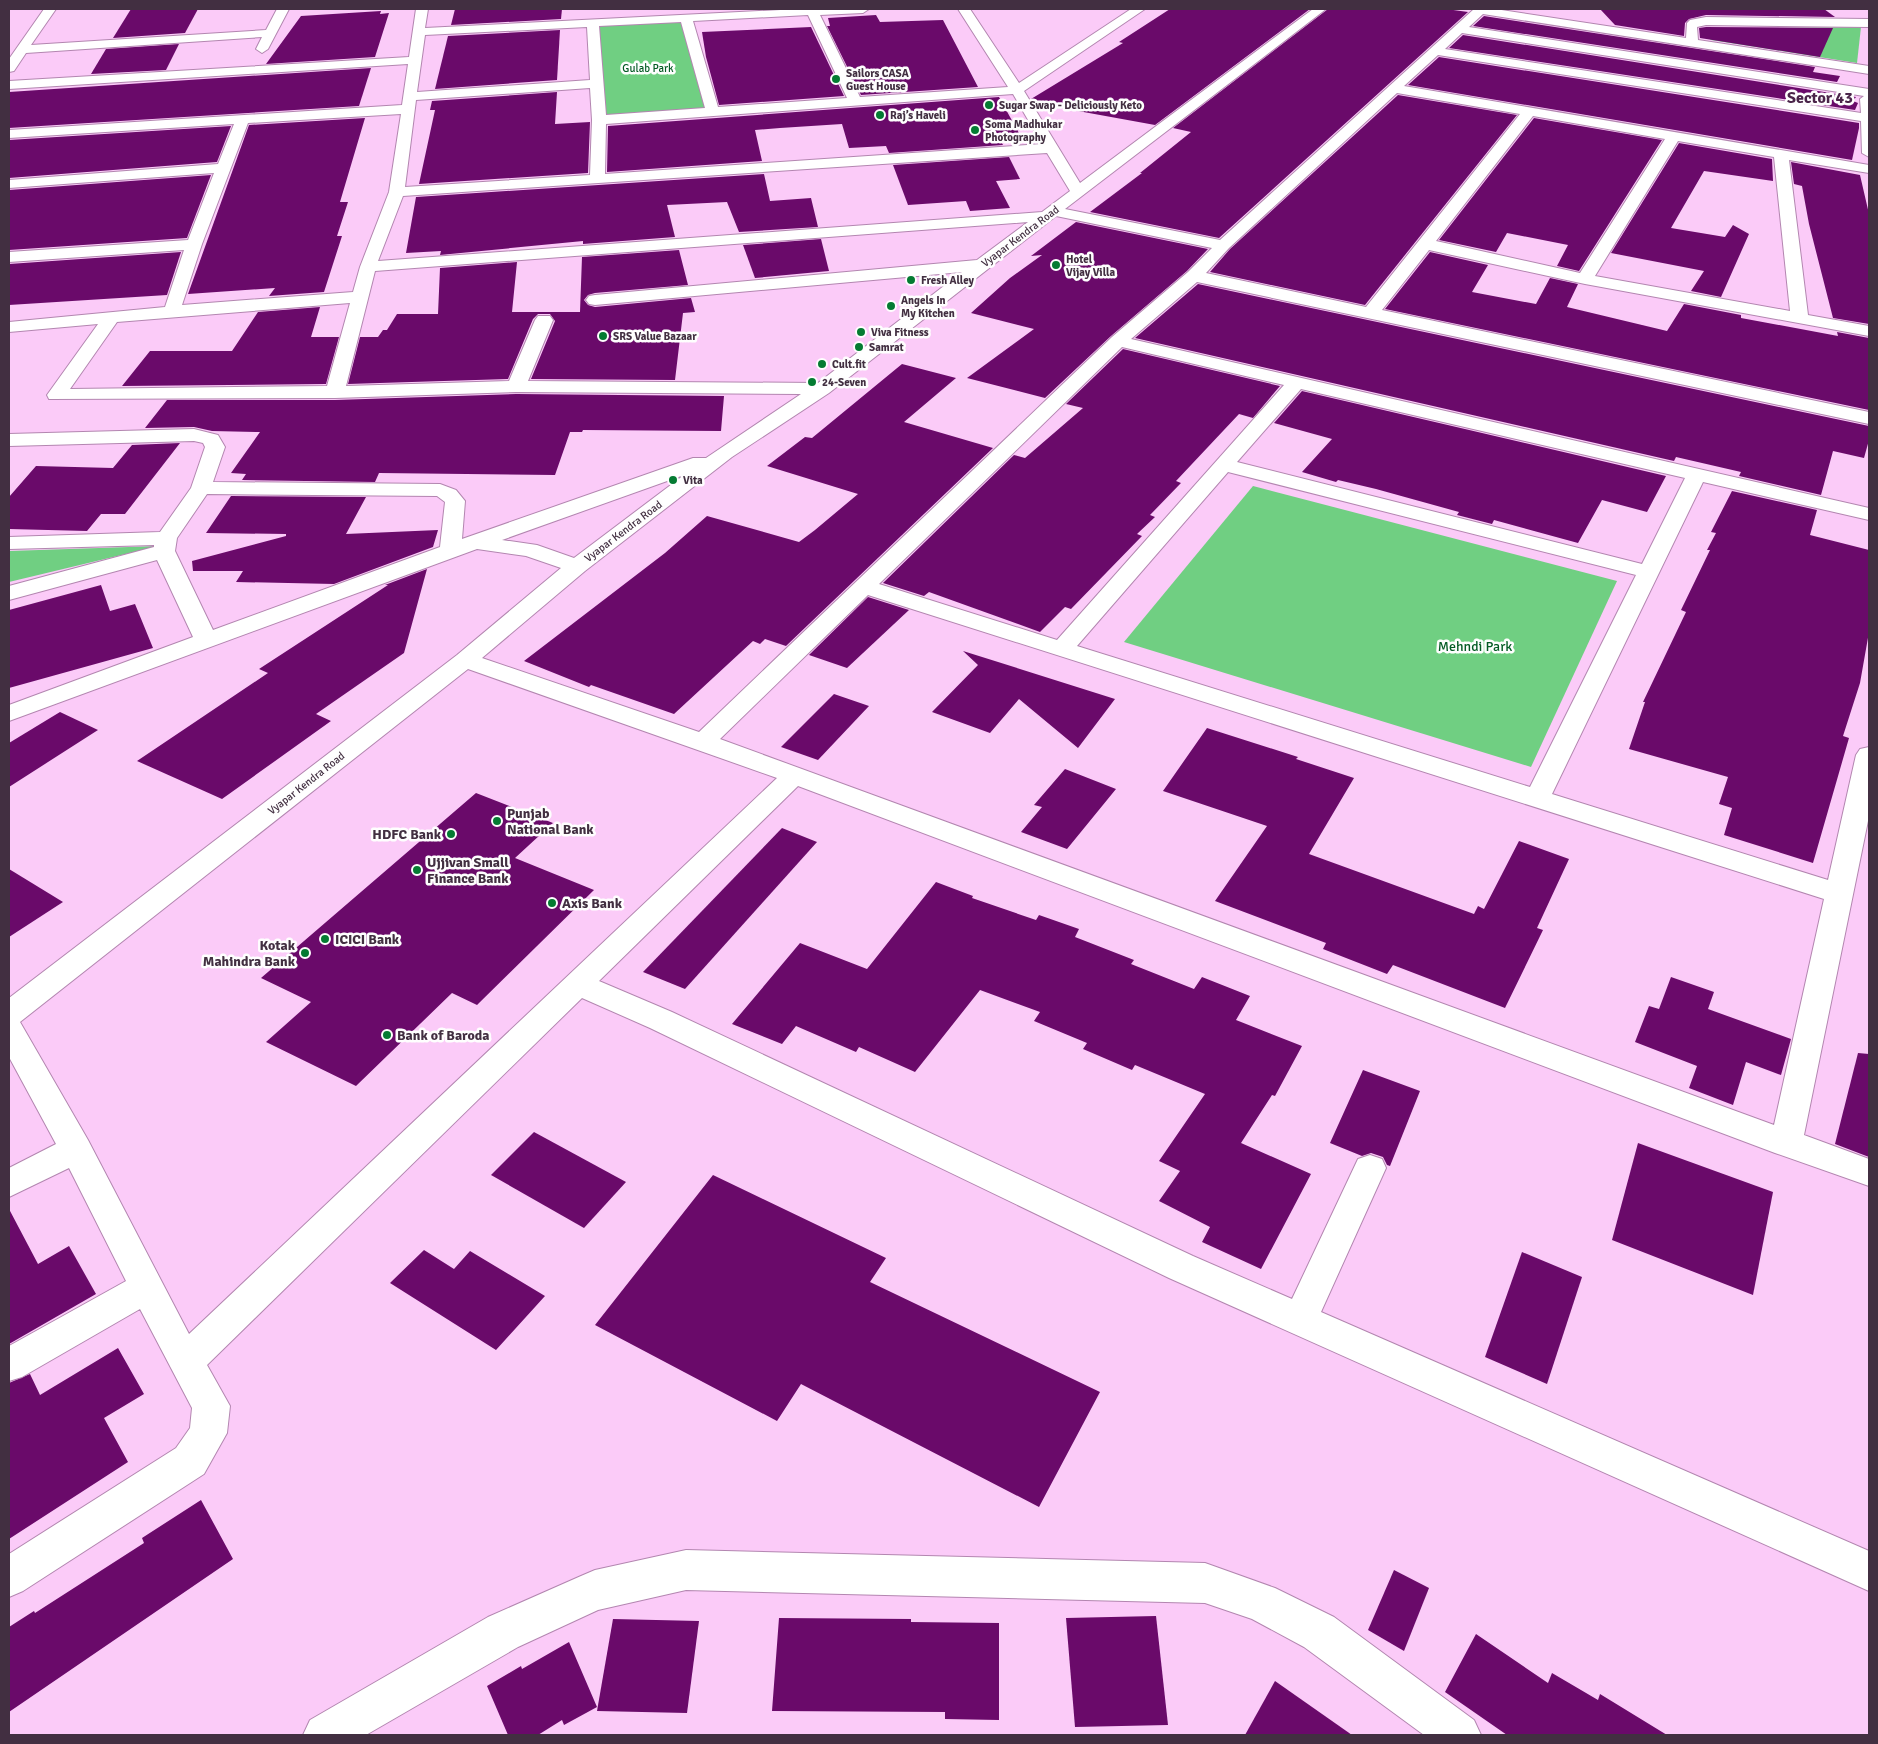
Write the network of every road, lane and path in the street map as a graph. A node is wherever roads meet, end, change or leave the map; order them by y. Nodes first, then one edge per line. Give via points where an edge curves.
1 (50, 9) edge
2 (284, 9) edge
3 (422, 9) edge
4 (862, 9) edge
5 (964, 9) edge
6 (1140, 9) edge
7 (1320, 9) edge
8 (1480, 9) edge
9 (1867, 9) edge
10 (812, 10) edge
11 (1590, 14) dead end
12 (686, 18) junction
13 (1869, 18) edge
14 (593, 22) junction
15 (1869, 23) edge
16 (1460, 29) junction
17 (1607, 29) junction
18 (419, 32) junction
19 (270, 33) junction
20 (1692, 42) junction
21 (24, 48) junction
22 (1436, 51) junction
23 (415, 60) junction
24 (9, 68) edge
25 (1869, 70) edge
26 (251, 71) junction
27 (9, 84) edge
28 (596, 84) junction
29 (1868, 88) edge
30 (1396, 89) junction
31 (1018, 90) junction
32 (409, 102) junction
33 (856, 102) junction
34 (713, 112) junction
35 (1528, 112) junction
36 (1868, 118) edge
37 (243, 119) junction
38 (599, 120) junction
39 (9, 134) edge
40 (1674, 136) junction
41 (1052, 148) junction
42 (1869, 153) edge
43 (1781, 154) junction
44 (225, 168) junction
45 (1869, 169) edge
46 (597, 179) junction
47 (9, 184) edge
48 (398, 192) junction
49 (1078, 192) junction
50 (1049, 214) junction
51 (194, 244) junction
52 (1426, 244) junction
53 (1223, 246) junction
54 (9, 257) edge
55 (981, 265) junction
56 (368, 267) junction
57 (1194, 276) junction
58 (1585, 279) junction
59 (360, 297) junction
60 (595, 300) dead end
61 (172, 312) junction
62 (1370, 314) junction
63 (111, 318) junction
64 (1800, 318) junction
65 (544, 320) dead end
66 (9, 327) edge
67 (1869, 331) edge
68 (1118, 341) junction
69 (1297, 382) junction
70 (516, 386) junction
71 (822, 389) junction
72 (335, 392) junction
73 (1869, 418) edge
74 (9, 440) edge
75 (725, 453) junction
76 (1224, 465) junction
77 (1698, 474) junction
78 (201, 488) junction
79 (1869, 514) edge
80 (474, 542) junction
81 (9, 543) edge
82 (165, 545) junction
83 (450, 551) junction
84 (577, 566) junction
85 (1649, 572) junction
86 (864, 587) junction
87 (9, 593) edge
88 (206, 641) junction
89 (1062, 649) junction
90 (465, 660) junction
91 (9, 713) edge
92 (704, 742) junction
93 (1869, 755) edge
94 (794, 776) junction
95 (1537, 799) junction
96 (1840, 894) junction
97 (578, 984) junction
98 (9, 1014) edge
99 (9, 1030) edge
100 (1786, 1144) junction
101 (76, 1149) junction
102 (1370, 1168) dead end
103 (1869, 1173) edge
104 (9, 1183) edge
105 (146, 1287) junction
106 (1300, 1320) junction
107 (185, 1362) junction
108 (9, 1365) edge
109 (1869, 1571) edge
110 (9, 1577) edge
111 (325, 1735) edge
112 (1459, 1735) edge

1 - 21 street
2 - 19 street
3 - 18 street
4 - 10 street
5 - 31 street
6 - 31 street
7 - 49 street, Vyapar Kendra Road
8 - 16 street
8 - 17 street
9 - 13 street
10 - 12 street
10 - 33 street
11 - 17 street
12 - 14 street
12 - 34 street
14 - 18 street
14 - 28 street
15 - 20 street via 1706,21 1691,26
16 - 22 street
16 - 29 street
17 - 20 street
18 - 23 street
19 - 21 street
19 - 26 street
20 - 25 street
21 - 24 street
22 - 30 street
22 - 36 street
23 - 26 street
23 - 32 street
26 - 27 street
28 - 32 street
28 - 38 street
29 - 36 street
30 - 35 street
30 - 53 street
31 - 33 street
31 - 41 street
32 - 37 street
32 - 48 street
33 - 34 street
34 - 38 street
35 - 40 street
35 - 52 street
36 - 42 street
37 - 39 street
37 - 44 street
38 - 46 street
40 - 43 street
40 - 58 street
41 - 46 street
41 - 49 street
43 - 45 street
43 - 64 street
44 - 47 street
44 - 51 street
46 - 48 street
48 - 56 street
49 - 50 street, Vyapar Kendra Road
50 - 53 street
50 - 55 street, Vyapar Kendra Road
50 - 56 street via 572,254
51 - 54 street
51 - 61 street
52 - 58 street
52 - 62 street
53 - 57 street
55 - 60 street
55 - 71 street, Vyapar Kendra Road
56 - 59 street
57 - 62 street
57 - 68 street
58 - 64 street
59 - 61 street
59 - 72 street
61 - 63 street
62 - 73 street
63 - 66 street
63 - 72 street via 56,395
64 - 67 street
65 - 70 street
68 - 69 street
68 - 86 street
69 - 76 street
69 - 77 street
70 - 71 street
70 - 72 street
71 - 75 street, Vyapar Kendra Road
74 - 78 street via 194,435 211,439 214,447
75 - 80 street
75 - 84 street, Vyapar Kendra Road
76 - 85 street
76 - 89 street
77 - 79 street
77 - 85 street
78 - 82 street
78 - 83 street via 440,490 450,494 455,501
80 - 83 street
80 - 84 street via 529,550
81 - 82 street
82 - 87 street
82 - 88 street
83 - 88 street
84 - 90 street, Vyapar Kendra Road
85 - 95 street
86 - 89 street
86 - 92 street
88 - 91 street
89 - 95 street
90 - 92 street
90 - 98 street, Vyapar Kendra Road
92 - 94 street
93 - 96 street
94 - 97 street
94 - 100 street
95 - 96 street
96 - 100 street
97 - 106 street
97 - 107 street
99 - 101 street
100 - 103 street
101 - 104 street
101 - 105 street
102 - 106 street
105 - 107 street
105 - 108 street
106 - 109 street
107 - 110 street via 211,1406 208,1433 190,1461
111 - 112 street via 511,1628 595,1590 686,1570 1205,1583 1261,1602 1319,1632

